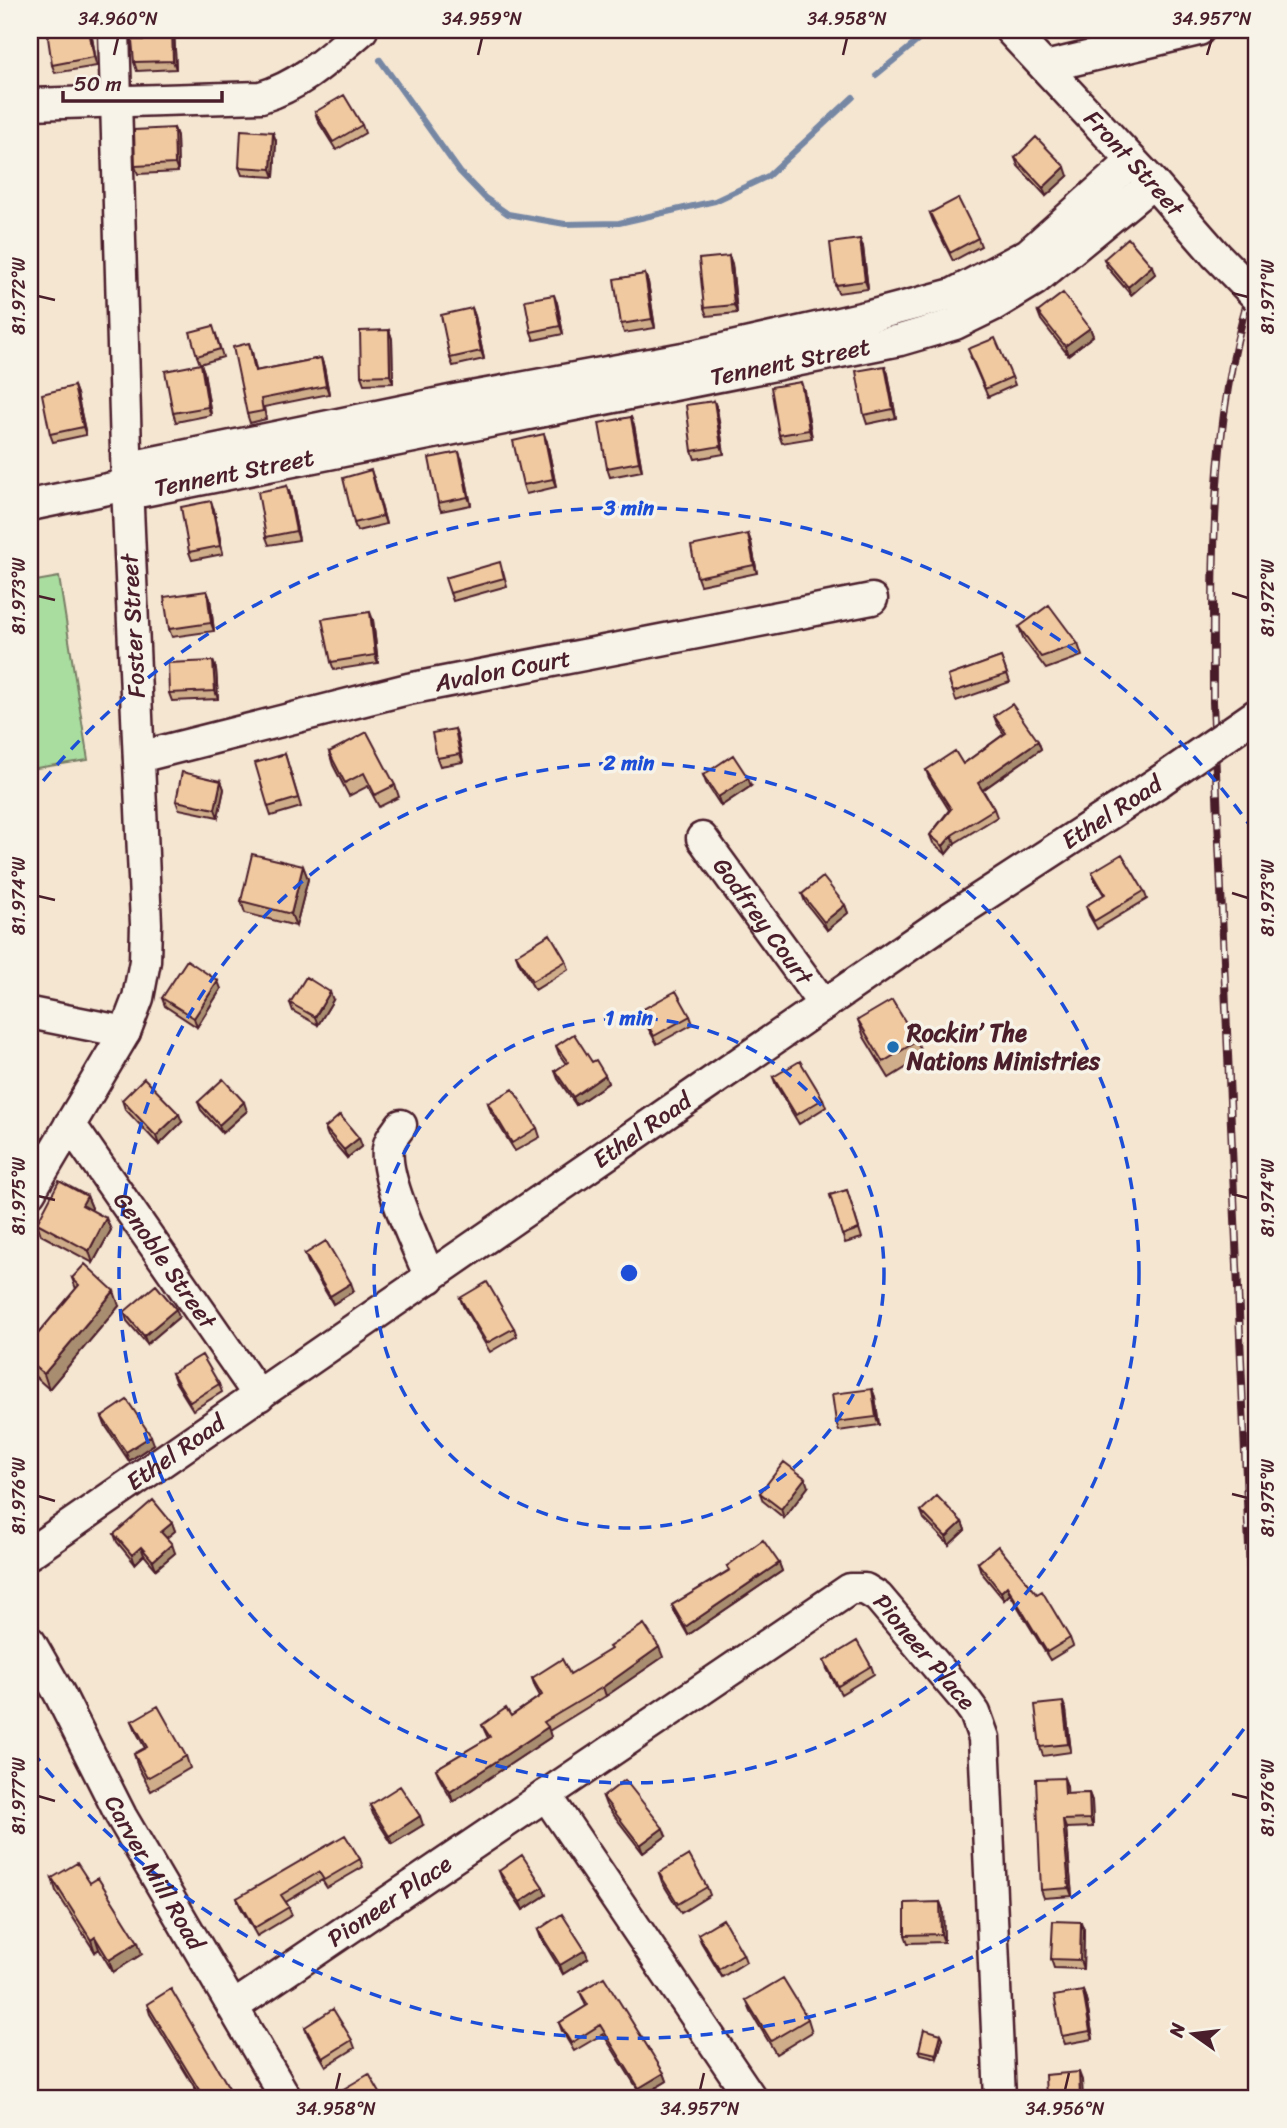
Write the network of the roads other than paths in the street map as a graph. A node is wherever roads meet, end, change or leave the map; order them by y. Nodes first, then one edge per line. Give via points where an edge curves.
1 (114, 30) edge
2 (362, 30) edge
3 (1010, 30) edge
4 (1199, 30) edge
5 (1045, 67) junction
6 (116, 103) junction
7 (30, 104) edge
8 (1132, 161) junction
9 (1153, 183) junction
10 (1257, 297) edge
11 (127, 485) junction
12 (30, 505) edge
13 (872, 599) dead end
14 (1257, 714) edge
15 (139, 757) junction
16 (702, 838) dead end
17 (824, 1005) junction
18 (30, 1013) edge
19 (125, 1032) junction
20 (70, 1124) junction
21 (401, 1125) dead end
22 (35, 1175) edge
23 (430, 1278) junction
24 (258, 1396) junction
25 (30, 1553) edge
26 (30, 1642) edge
27 (547, 1795) junction
28 (233, 2007) junction
29 (286, 2098) edge
30 (751, 2098) edge
31 (1000, 2098) edge

1 - 6 street, Foster Street
2 - 6 street via 300,82 271,94 241,100
3 - 5 street, Front Street
4 - 5 street
5 - 8 street, Front Street
6 - 7 street
6 - 11 street, Foster Street
8 - 9 street, Front Street
8 - 11 street, Tennent Street via 1028,254 953,294 683,358 144,464
9 - 10 street, Front Street, bridge
9 - 11 street, Tennent Street via 1035,280 955,324 911,337 143,491
11 - 12 street
11 - 15 street, Foster Street
13 - 15 street, Avalon Court via 408,689
14 - 17 street, Ethel Road, bridge
15 - 19 street, Foster Street via 145,961
16 - 17 street, Godfrey Court
17 - 23 street, Ethel Road
18 - 19 street
19 - 20 street, Foster Street
20 - 22 street, Foster Street
20 - 24 street, Genoble Street
21 - 23 street via 388,1150 391,1179
23 - 24 street, Ethel Road
24 - 25 street, Ethel Road
26 - 28 street, Carver Mill Road via 121,1816
27 - 28 street, Pioneer Place
27 - 30 street
27 - 31 street, Pioneer Place via 837,1596 850,1589 878,1597 967,1702 981,1725
28 - 29 street, Carver Mill Road

